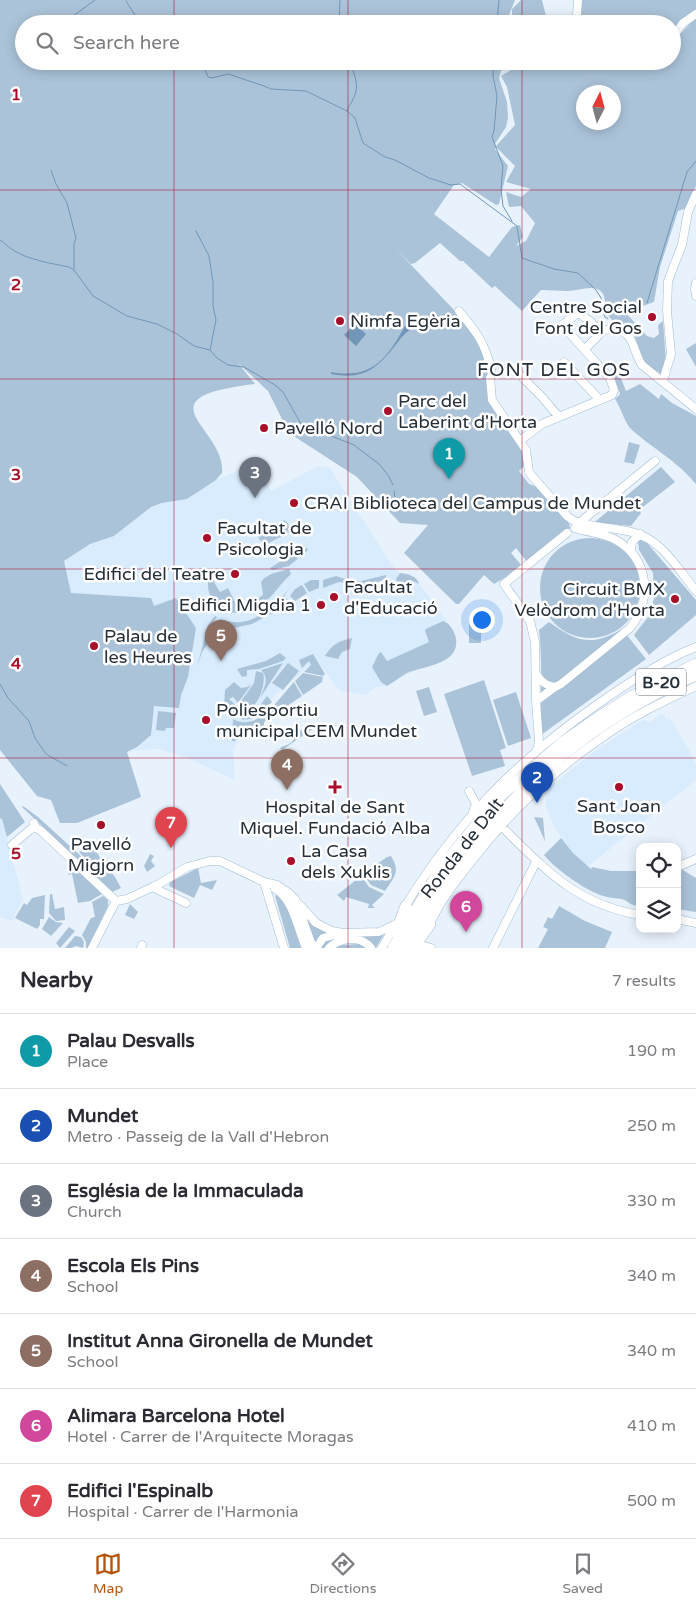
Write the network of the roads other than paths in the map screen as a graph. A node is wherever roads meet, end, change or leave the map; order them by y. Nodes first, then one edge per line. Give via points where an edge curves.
1 (578, 0) edge
2 (696, 14) edge
3 (577, 15) edge
4 (681, 28) edge
5 (696, 194) edge
6 (696, 283) edge
7 (696, 296) edge
8 (459, 311) dead end
9 (600, 332) junction
10 (585, 348) junction
11 (564, 362) dead end
12 (519, 374) dead end
13 (663, 381) junction
14 (600, 400) junction
15 (696, 409) edge
16 (559, 417) junction
17 (521, 440) junction
18 (655, 461) dead end
19 (577, 525) junction
20 (567, 533) dead end
21 (640, 534) junction
22 (631, 550) junction
23 (696, 591) edge
24 (696, 646) edge
25 (696, 656) edge
26 (696, 664) edge
27 (537, 674) junction
28 (696, 675) edge
29 (696, 686) edge
30 (555, 687) junction
31 (626, 700) junction
32 (536, 701) junction
33 (537, 750) junction
34 (489, 795) junction
35 (472, 813) junction
36 (501, 826) junction
37 (12, 845) dead end
38 (696, 859) edge
39 (536, 862) junction
40 (681, 865) edge
41 (265, 884) junction
42 (154, 886) junction
43 (295, 899) junction
44 (116, 901) junction
45 (186, 903) dead end
46 (406, 906) junction
47 (636, 914) edge
48 (681, 920) edge
49 (696, 923) edge
50 (430, 924) junction
51 (394, 926) junction
52 (343, 933) junction
53 (92, 948) edge
54 (284, 948) edge
55 (306, 948) edge
56 (315, 948) edge
57 (329, 948) edge
58 (371, 948) edge
59 (382, 948) edge
60 (389, 948) edge
61 (393, 948) edge
62 (405, 948) edge
63 (413, 948) edge
64 (420, 948) edge
65 (431, 948) edge
66 (493, 948) edge

1 - 3 street
2 - 4 street
5 - 13 street via 668,282 671,354
6 - 7 street
8 - 17 street via 484,344 492,374 492,400
9 - 10 street
9 - 10 street via 578,313 562,325
9 - 13 street via 604,329 625,333 641,364
10 - 14 street via 610,378 614,390 612,395
11 - 14 street
12 - 16 street
13 - 15 street
14 - 16 street
16 - 17 street via 542,424
17 - 19 street via 529,472
18 - 19 street
19 - 21 street
19 - 22 street via 607,536
20 - 27 street via 504,584 530,621
21 - 22 street via 632,542
21 - 23 street via 661,548
22 - 30 street via 644,578 640,613 630,628
24 - 33 street via 624,685
25 - 31 highway via 662,674
26 - 31 highway, Ronda de Dalt / B-20
27 - 30 street via 541,682
27 - 32 street
28 - 62 highway, Ronda de Dalt / B-20 via 598,728 513,798 451,872
29 - 36 street via 603,737 558,772
30 - 32 street
31 - 61 highway, Ronda de Dalt / B-20 via 563,742 495,802 441,868
32 - 33 street
33 - 34 street
34 - 35 street
34 - 35 street via 482,797 469,791 476,804
35 - 46 street via 441,852
36 - 39 street
36 - 50 street via 463,872
37 - 44 street via 35,825
38 - 40 street
39 - 47 street via 582,896
39 - 66 street
41 - 42 street via 220,861 210,861 187,867
41 - 43 street via 270,882 282,888
41 - 54 street
41 - 55 street via 287,900
42 - 44 street
42 - 45 street
43 - 52 street via 319,925
43 - 56 street
44 - 53 street
46 - 51 street
46 - 60 highway
48 - 49 street
50 - 63 highway
50 - 64 street
51 - 52 street via 379,932
51 - 59 street
52 - 56 street via 323,938
57 - 58 street via 340,940 357,940
64 - 65 street

